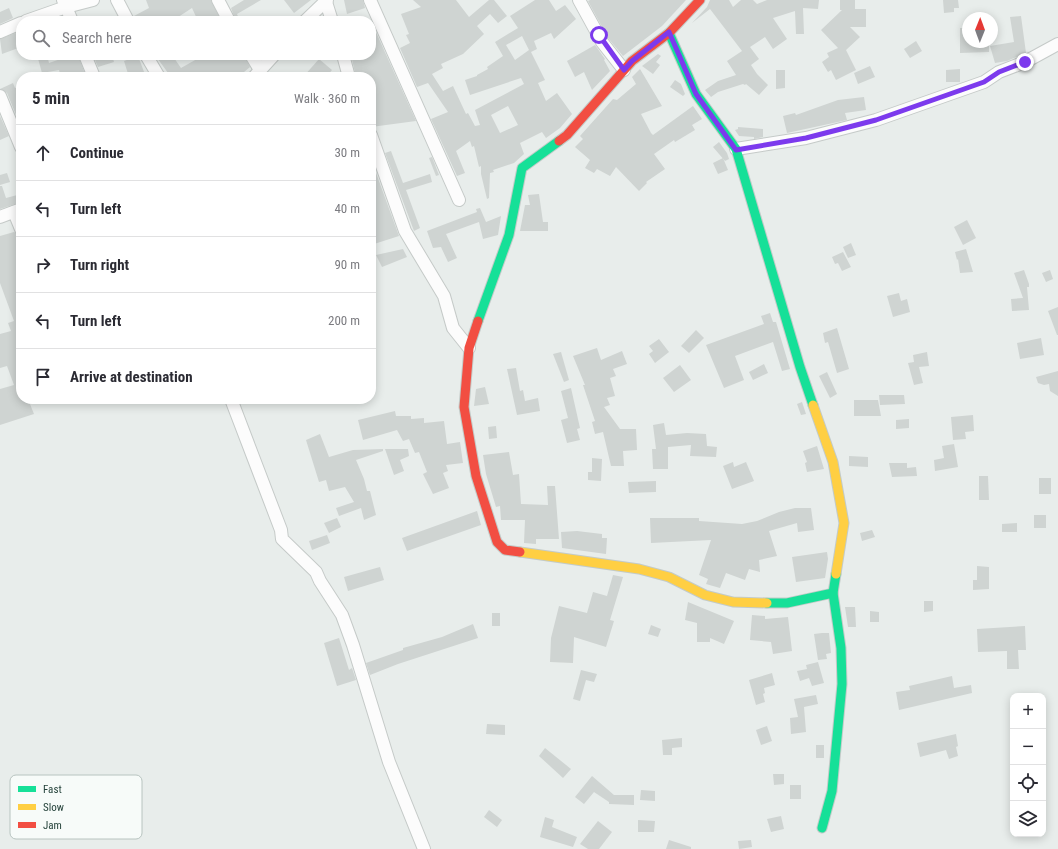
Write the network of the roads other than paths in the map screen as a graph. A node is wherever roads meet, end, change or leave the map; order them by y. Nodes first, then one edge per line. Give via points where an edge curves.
1 (93, 0) edge
2 (117, 0) edge
3 (218, 0) edge
4 (370, 0) edge
5 (579, 0) edge
6 (700, 0) edge
7 (326, 1) edge
8 (65, 3) edge
9 (37, 16) edge
10 (70, 16) edge
11 (125, 16) edge
12 (226, 16) edge
13 (310, 16) edge
14 (330, 16) edge
15 (16, 25) edge
16 (0, 32) edge
17 (669, 32) junction
18 (1058, 44) edge
19 (86, 60) edge
20 (149, 60) edge
21 (253, 60) edge
22 (270, 60) edge
23 (344, 60) edge
24 (624, 70) junction
25 (88, 72) edge
26 (156, 72) edge
27 (256, 72) edge
28 (259, 72) edge
29 (347, 72) edge
30 (0, 96) edge
31 (16, 135) edge
32 (376, 149) edge
33 (736, 150) junction
34 (459, 200) dead end
35 (16, 211) edge
36 (0, 217) edge
37 (469, 348) junction
38 (233, 404) edge
39 (833, 593) junction
40 (822, 828) dead end
41 (424, 849) edge

1 - 8 street
2 - 11 street
3 - 12 street
4 - 34 street
5 - 24 street via 602,42
6 - 17 street
7 - 13 street
7 - 14 street
8 - 9 street
8 - 10 street
15 - 16 street
17 - 24 street
17 - 33 street via 696,94
18 - 33 street via 1025,62 999,72 984,82 876,120 806,138
19 - 25 street
20 - 26 street
21 - 27 street
22 - 28 street
23 - 29 street
24 - 37 street via 567,135 522,168 509,235
30 - 31 street
32 - 37 street via 405,231 444,296 453,328
33 - 39 street via 800,367 833,462 844,523
35 - 36 street
37 - 39 street via 465,415 476,476 497,542 505,550 639,569 669,578 705,595 733,602 787,603
38 - 41 street via 281,530 282,539 316,572 342,615 354,645 389,762
39 - 40 street via 841,648 842,684 832,791

